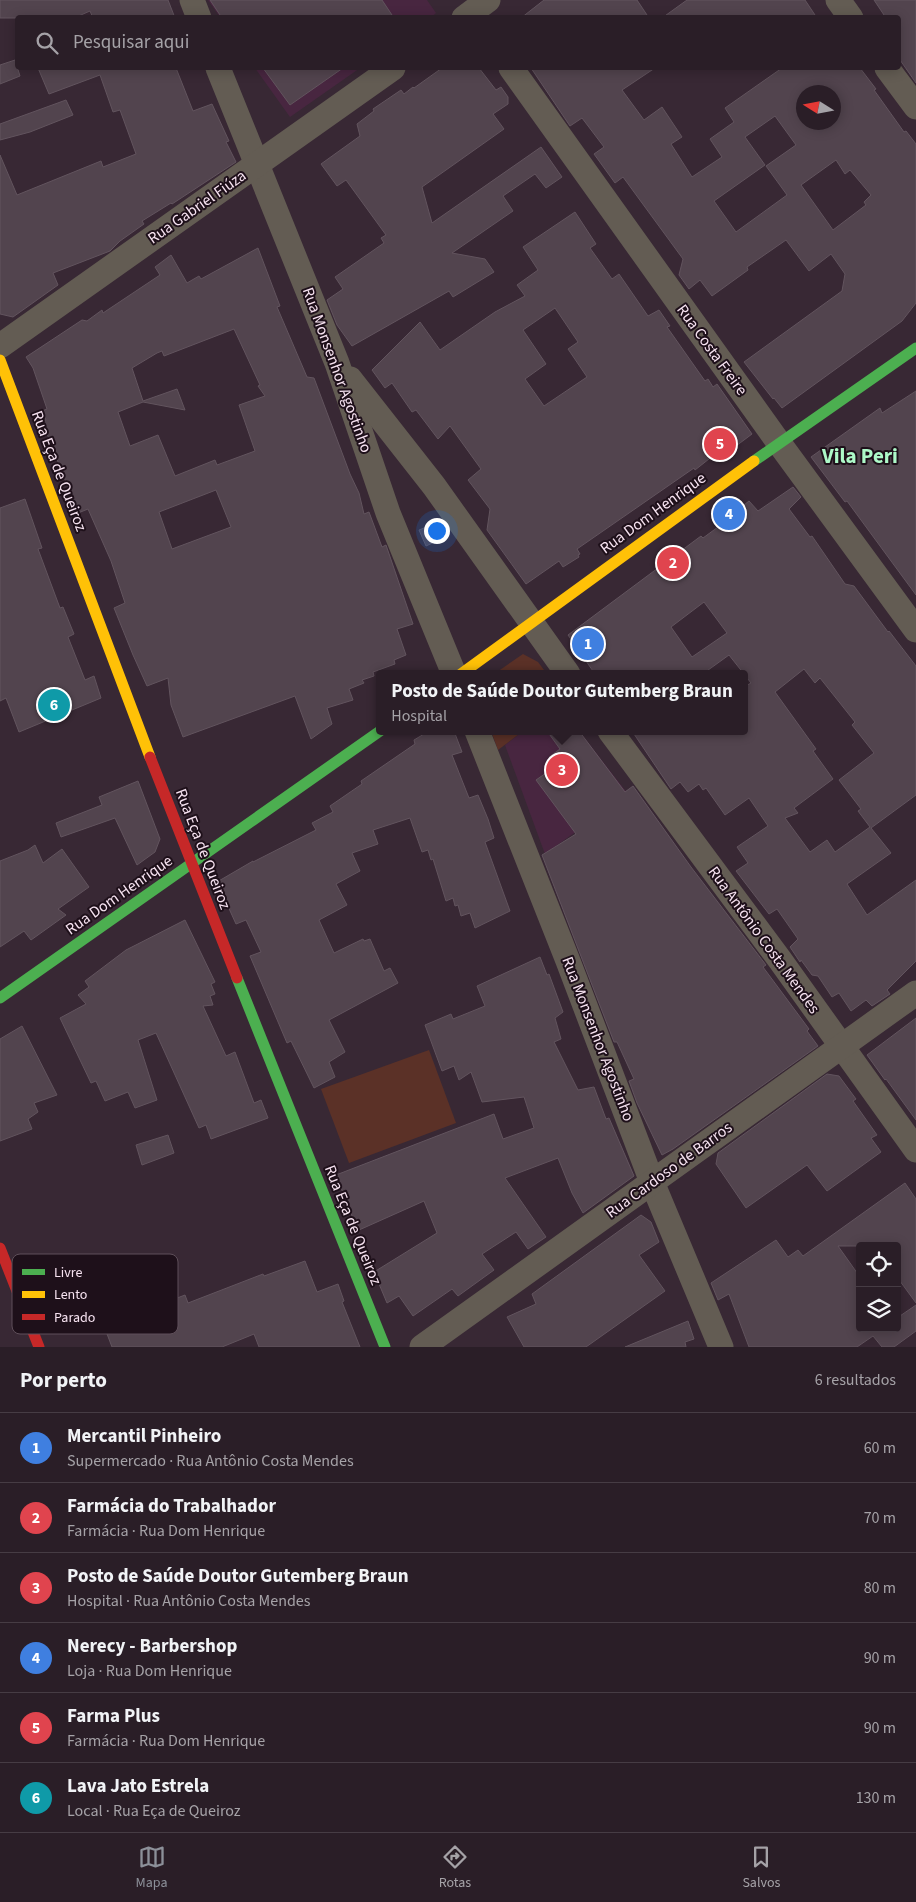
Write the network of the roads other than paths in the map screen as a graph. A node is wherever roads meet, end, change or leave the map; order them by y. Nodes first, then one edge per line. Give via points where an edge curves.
1 (192, 0) edge
2 (838, 0) edge
3 (198, 15) edge
4 (849, 15) edge
5 (219, 70) edge
6 (390, 70) edge
7 (511, 70) edge
8 (889, 70) edge
9 (916, 107) edge
10 (256, 164) junction
11 (0, 346) edge
12 (916, 348) edge
13 (0, 360) edge
14 (337, 363) junction
15 (779, 443) junction
16 (530, 623) junction
17 (916, 630) edge
18 (452, 670) edge
19 (466, 670) edge
20 (565, 670) edge
21 (376, 734) edge
22 (479, 735) edge
23 (613, 735) edge
24 (191, 865) junction
25 (916, 993) edge
26 (0, 998) edge
27 (842, 1046) junction
28 (916, 1150) edge
29 (652, 1182) junction
30 (0, 1248) edge
31 (12, 1278) edge
32 (34, 1334) edge
33 (39, 1347) edge
34 (385, 1347) edge
35 (422, 1347) edge
36 (720, 1347) edge

1 - 3 street
2 - 4 street
5 - 10 street, Rua Monsenhor Agostinho
6 - 10 street, Rua Gabriel Fiúza
7 - 15 street, Rua Costa Freire
8 - 9 street
10 - 11 street, Rua Gabriel Fiúza
10 - 14 street, Rua Monsenhor Agostinho
12 - 15 street, Rua Dom Henrique
13 - 24 street, Rua Eça de Queiroz
14 - 16 street via 434,486
14 - 18 street, Rua Monsenhor Agostinho via 388,513
15 - 16 street, Rua Dom Henrique
15 - 17 street, Rua Costa Freire
16 - 19 street, Rua Dom Henrique
16 - 20 street
21 - 24 street, Rua Dom Henrique
22 - 29 street, Rua Monsenhor Agostinho
23 - 27 street, Rua Antônio Costa Mendes
24 - 26 street, Rua Dom Henrique
24 - 34 street, Rua Eça de Queiroz
25 - 27 street, Rua Cardoso de Barros
27 - 28 street, Rua Antônio Costa Mendes
27 - 29 street, Rua Cardoso de Barros
29 - 35 street, Rua Cardoso de Barros
29 - 36 street, Rua Monsenhor Agostinho
30 - 31 street
32 - 33 street

